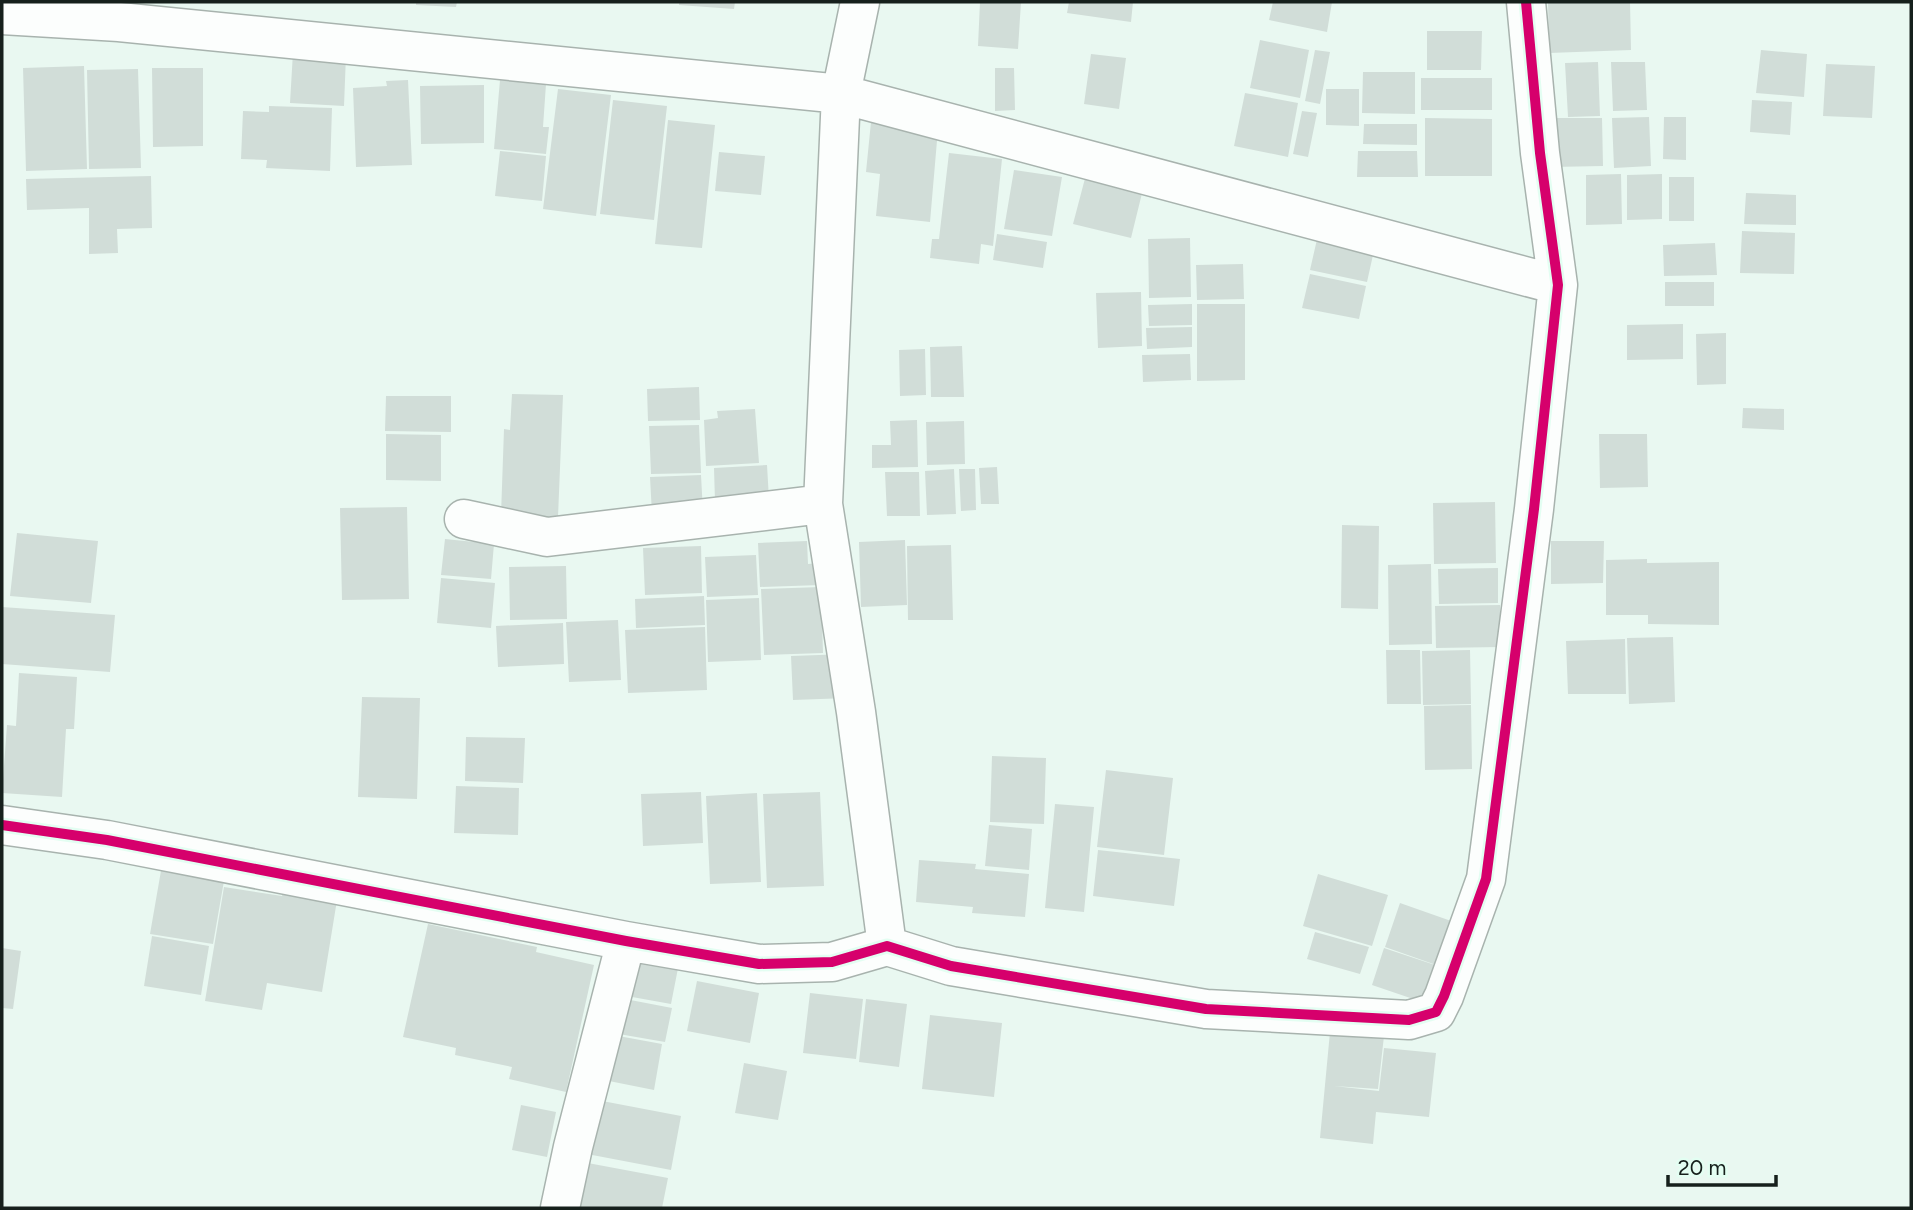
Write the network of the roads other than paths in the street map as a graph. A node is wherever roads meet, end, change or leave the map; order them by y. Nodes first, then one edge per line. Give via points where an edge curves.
1 (860, 2) edge
2 (1526, 2) edge
3 (2, 15) edge
4 (841, 94) junction
5 (1558, 285) junction
6 (823, 504) junction
7 (464, 519) dead end
8 (2, 825) edge
9 (626, 941) junction
10 (887, 946) junction
11 (560, 1208) edge

1 - 4 street
2 - 5 street
3 - 4 street via 133,23
4 - 5 street
4 - 6 street
5 - 10 street via 1486,880 1436,1012 1409,1020 1206,1009 951,966
6 - 7 street via 547,537
6 - 10 street
8 - 9 street via 107,839
9 - 10 street via 759,964 832,962
9 - 11 street

